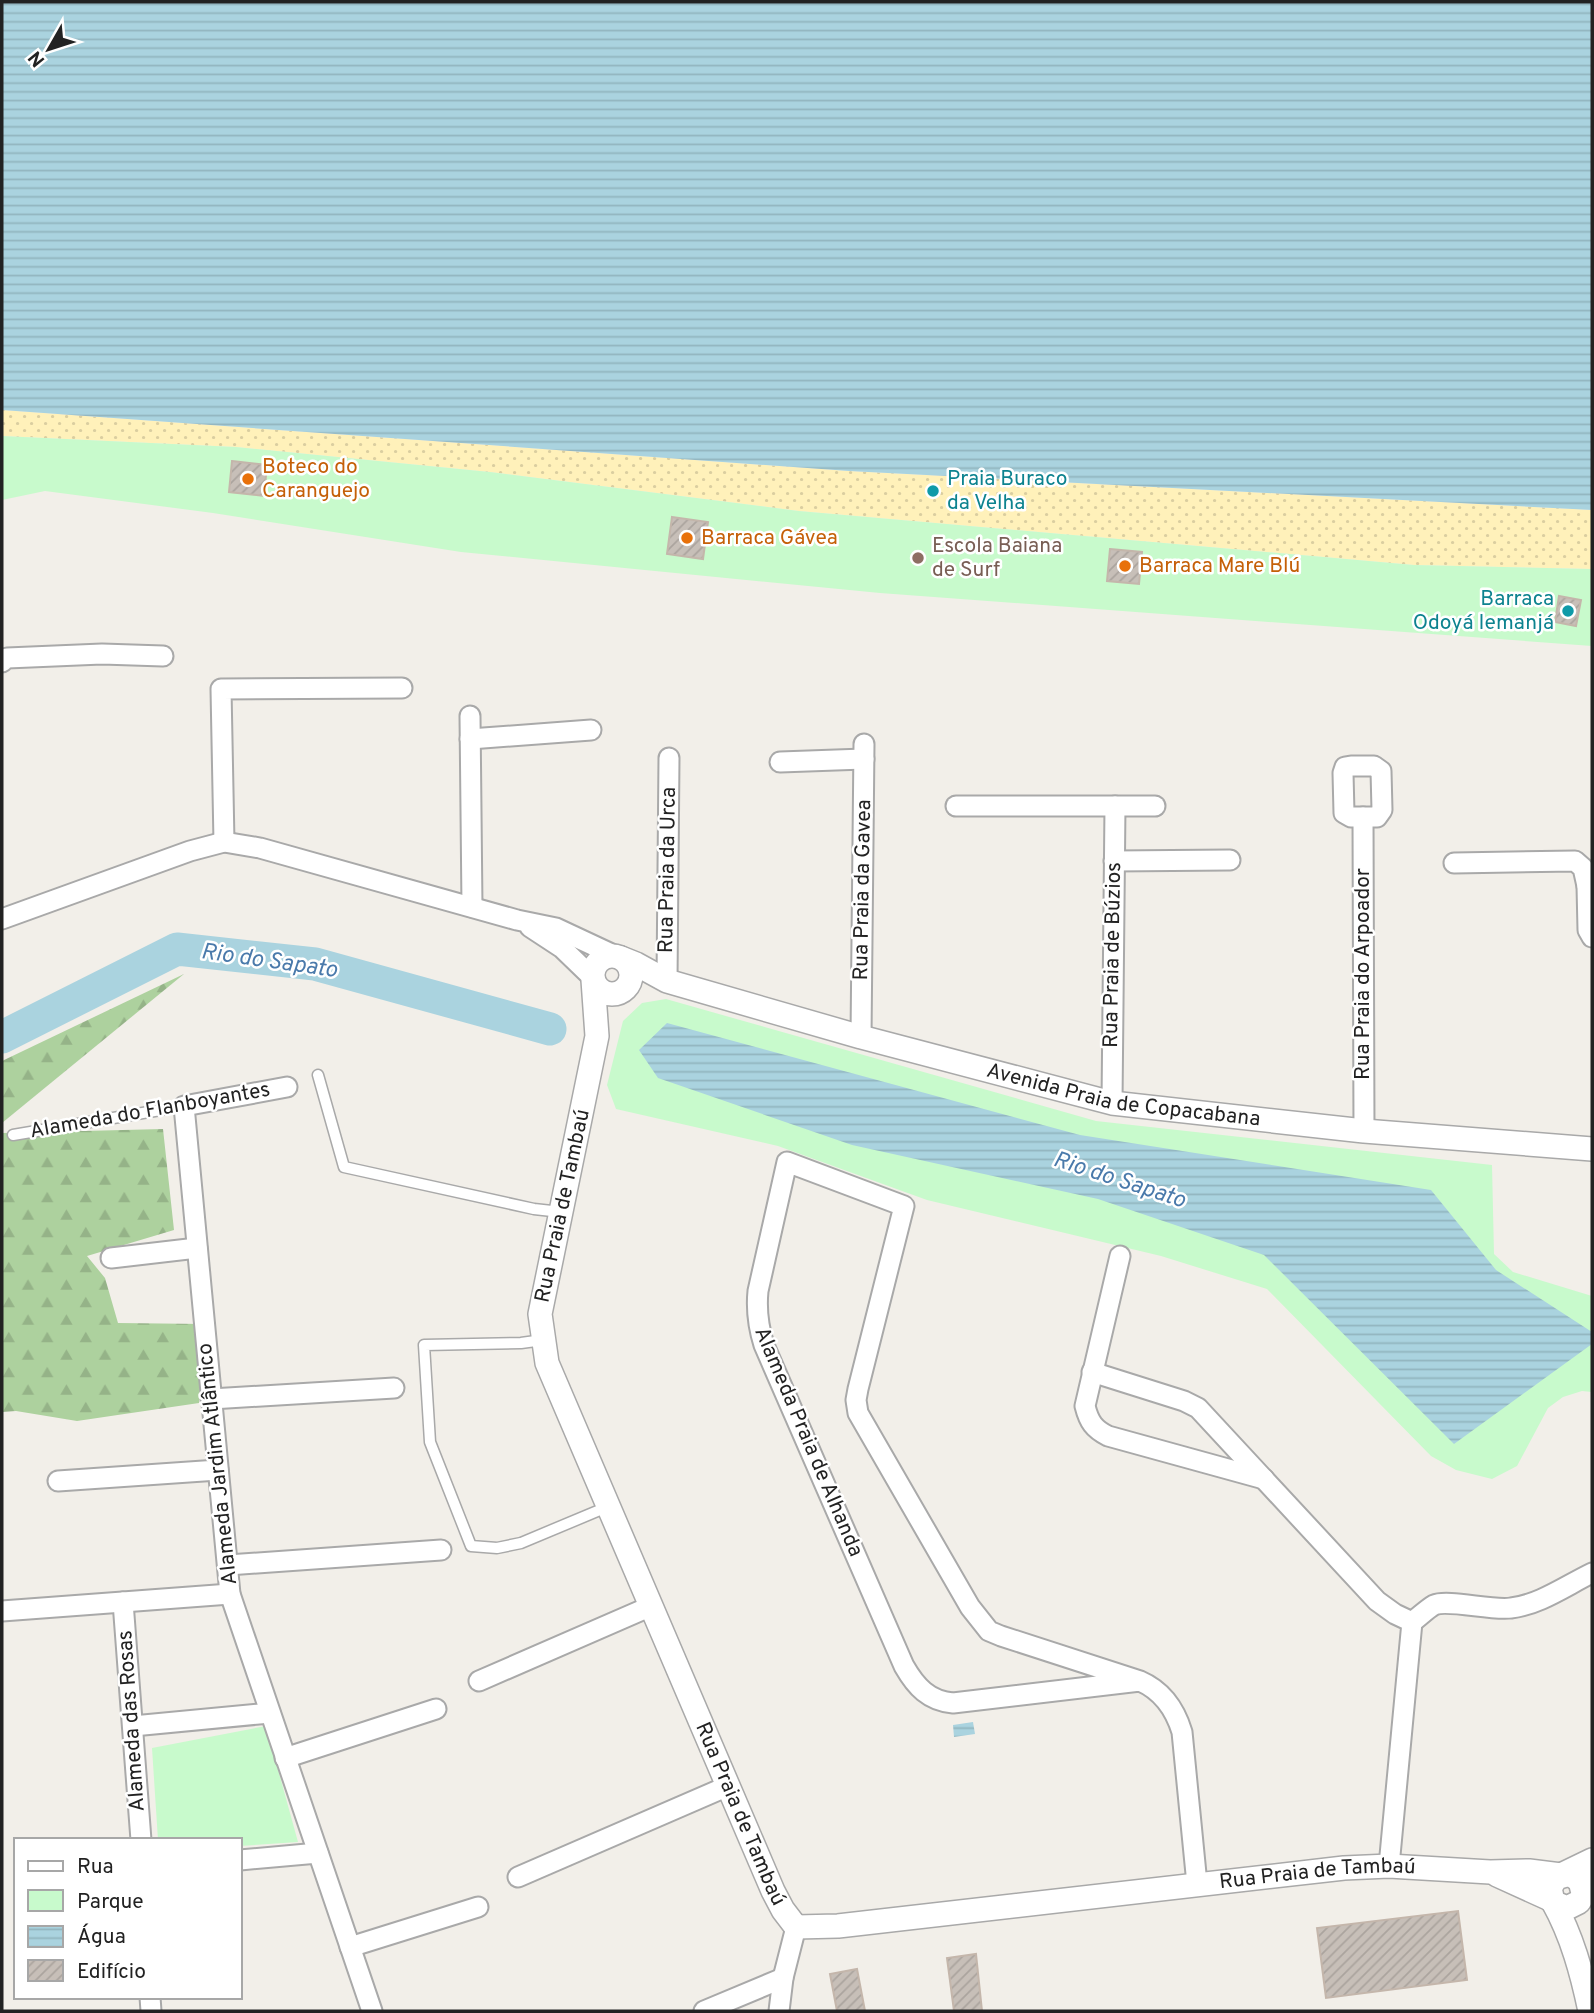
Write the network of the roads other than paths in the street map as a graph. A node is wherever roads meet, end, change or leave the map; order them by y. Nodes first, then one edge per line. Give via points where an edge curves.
1 (163, 656) dead end
2 (2, 662) edge
3 (402, 688) dead end
4 (470, 716) dead end
5 (591, 730) dead end
6 (470, 739) junction
7 (669, 758) dead end
8 (780, 762) dead end
9 (957, 806) dead end
10 (1115, 806) junction
11 (1155, 806) dead end
12 (1363, 817) dead end
13 (224, 842) junction
14 (1230, 860) dead end
15 (1114, 861) junction
16 (1454, 863) dead end
17 (1589, 886) edge
18 (472, 907) junction
19 (2, 919) edge
20 (517, 920) junction
21 (1592, 937) edge
22 (619, 957) junction
23 (593, 979) junction
24 (667, 981) junction
25 (622, 991) junction
26 (597, 1036) junction
27 (861, 1037) junction
28 (318, 1075) dead end
29 (287, 1087) dead end
30 (1112, 1103) junction
31 (184, 1105) junction
32 (1364, 1131) junction
33 (13, 1135) dead end
34 (1592, 1149) edge
35 (561, 1212) junction
36 (197, 1248) junction
37 (1120, 1256) dead end
38 (111, 1258) dead end
39 (543, 1340) junction
40 (1093, 1372) junction
41 (394, 1388) dead end
42 (211, 1399) junction
43 (218, 1470) junction
44 (1264, 1479) junction
45 (58, 1481) dead end
46 (607, 1507) junction
47 (442, 1550) dead end
48 (228, 1565) junction
49 (1592, 1573) edge
50 (230, 1594) junction
51 (123, 1602) junction
52 (649, 1607) junction
53 (2, 1611) edge
54 (1412, 1622) junction
55 (479, 1681) dead end
56 (1140, 1681) junction
57 (436, 1709) dead end
58 (270, 1713) junction
59 (133, 1726) junction
60 (285, 1758) junction
61 (728, 1786) junction
62 (141, 1838) edge
63 (318, 1853) junction
64 (242, 1860) edge
65 (1592, 1860) edge
66 (1389, 1866) junction
67 (1490, 1872) junction
68 (1562, 1875) junction
69 (518, 1877) dead end
70 (1198, 1884) junction
71 (1586, 1890) edge
72 (1553, 1901) junction
73 (478, 1907) dead end
74 (796, 1927) junction
75 (350, 1947) junction
76 (1582, 1973) junction
77 (783, 1978) junction
78 (372, 2011) edge
79 (704, 2011) edge
80 (779, 2011) edge
81 (1590, 2011) edge

1 - 2 street via 56,656
3 - 13 street via 221,689
4 - 6 street
5 - 6 street
6 - 18 street
7 - 24 street, Rua Praia da Urca
8 - 27 street, Rua Praia da Gavea via 864,752
9 - 10 street
10 - 11 street
10 - 15 street, Rua Praia de Búzios
12 - 32 street, Rua Praia do Arpoador
13 - 18 street, Avenida Praia de Copacabana
13 - 19 street, Avenida Praia de Copacabana
14 - 15 street
15 - 30 street, Rua Praia de Búzios
16 - 17 street via 1575,861 1583,868
17 - 21 street via 1588,930
18 - 20 street, Avenida Praia de Copacabana
20 - 22 street, Avenida Praia de Copacabana via 564,931
20 - 23 street, Avenida Praia de Copacabana via 554,942
22 - 23 street via 599,960
22 - 24 street, Avenida Praia de Copacabana
22 - 25 street via 631,974
23 - 25 street via 602,992
23 - 26 street, Rua Praia de Tambaú
24 - 25 street, Avenida Praia de Copacabana
24 - 27 street, Avenida Praia de Copacabana
25 - 26 street, Rua Praia de Tambaú
26 - 35 street, Rua Praia de Tambaú
27 - 30 street, Avenida Praia de Copacabana
28 - 35 lane via 344,1167
29 - 31 street, Alameda do Flanboyantes
30 - 32 street, Avenida Praia de Copacabana
31 - 33 lane, Alameda do Flanboyantes
31 - 36 street, Alameda Jardim Atlântico
32 - 34 street, Avenida Praia de Copacabana
35 - 39 street, Rua Praia de Tambaú via 540,1314
36 - 38 street
36 - 42 street, Alameda Jardim Atlântico
37 - 40 street
39 - 46 street, Rua Praia de Tambaú via 556,1389
39 - 46 lane via 424,1345 430,1441 435,1455 471,1546 521,1543
40 - 44 street via 1193,1404
40 - 44 street via 1085,1406 1098,1432
41 - 42 street
42 - 43 street, Alameda Jardim Atlântico
43 - 45 street
43 - 48 street, Alameda Jardim Atlântico
44 - 54 street via 1377,1601
46 - 52 street, Rua Praia de Tambaú
47 - 48 street
48 - 50 street, Alameda Jardim Atlântico
49 - 54 street via 1514,1608 1442,1603
50 - 51 street
50 - 58 street, Alameda Jardim Atlântico
51 - 53 street
51 - 59 street, Alameda das Rosas
52 - 55 street
52 - 61 street, Rua Praia de Tambaú
54 - 66 street
56 - 56 street, Alameda Praia de Alhanda via 1001,1636 978,1620 858,1413 858,1388 904,1206 787,1162 758,1291 758,1325 913,1682 939,1702 953,1703
56 - 70 street, Alameda Praia de Alhanda via 1166,1699 1182,1732
57 - 60 street
58 - 59 street
58 - 60 street, Alameda Jardim Atlântico
59 - 62 street, Alameda das Rosas
60 - 63 street, Alameda Jardim Atlântico
61 - 69 street
61 - 74 street, Rua Praia de Tambaú via 773,1891
63 - 64 street
63 - 75 street, Alameda Jardim Atlântico
65 - 68 street
66 - 67 street, Rua Praia de Tambaú
66 - 70 street, Rua Praia de Tambaú
67 - 68 street, Rua Praia de Tambaú
67 - 72 street, Rua Praia de Tambaú
68 - 71 street via 1570,1874
68 - 72 street via 1550,1888
70 - 74 street, Rua Praia de Tambaú
71 - 72 street via 1574,1907
71 - 76 street via 1580,1932
72 - 76 street
73 - 75 street
74 - 77 street
75 - 78 street, Alameda Jardim Atlântico
76 - 81 street
77 - 79 street
77 - 80 street

